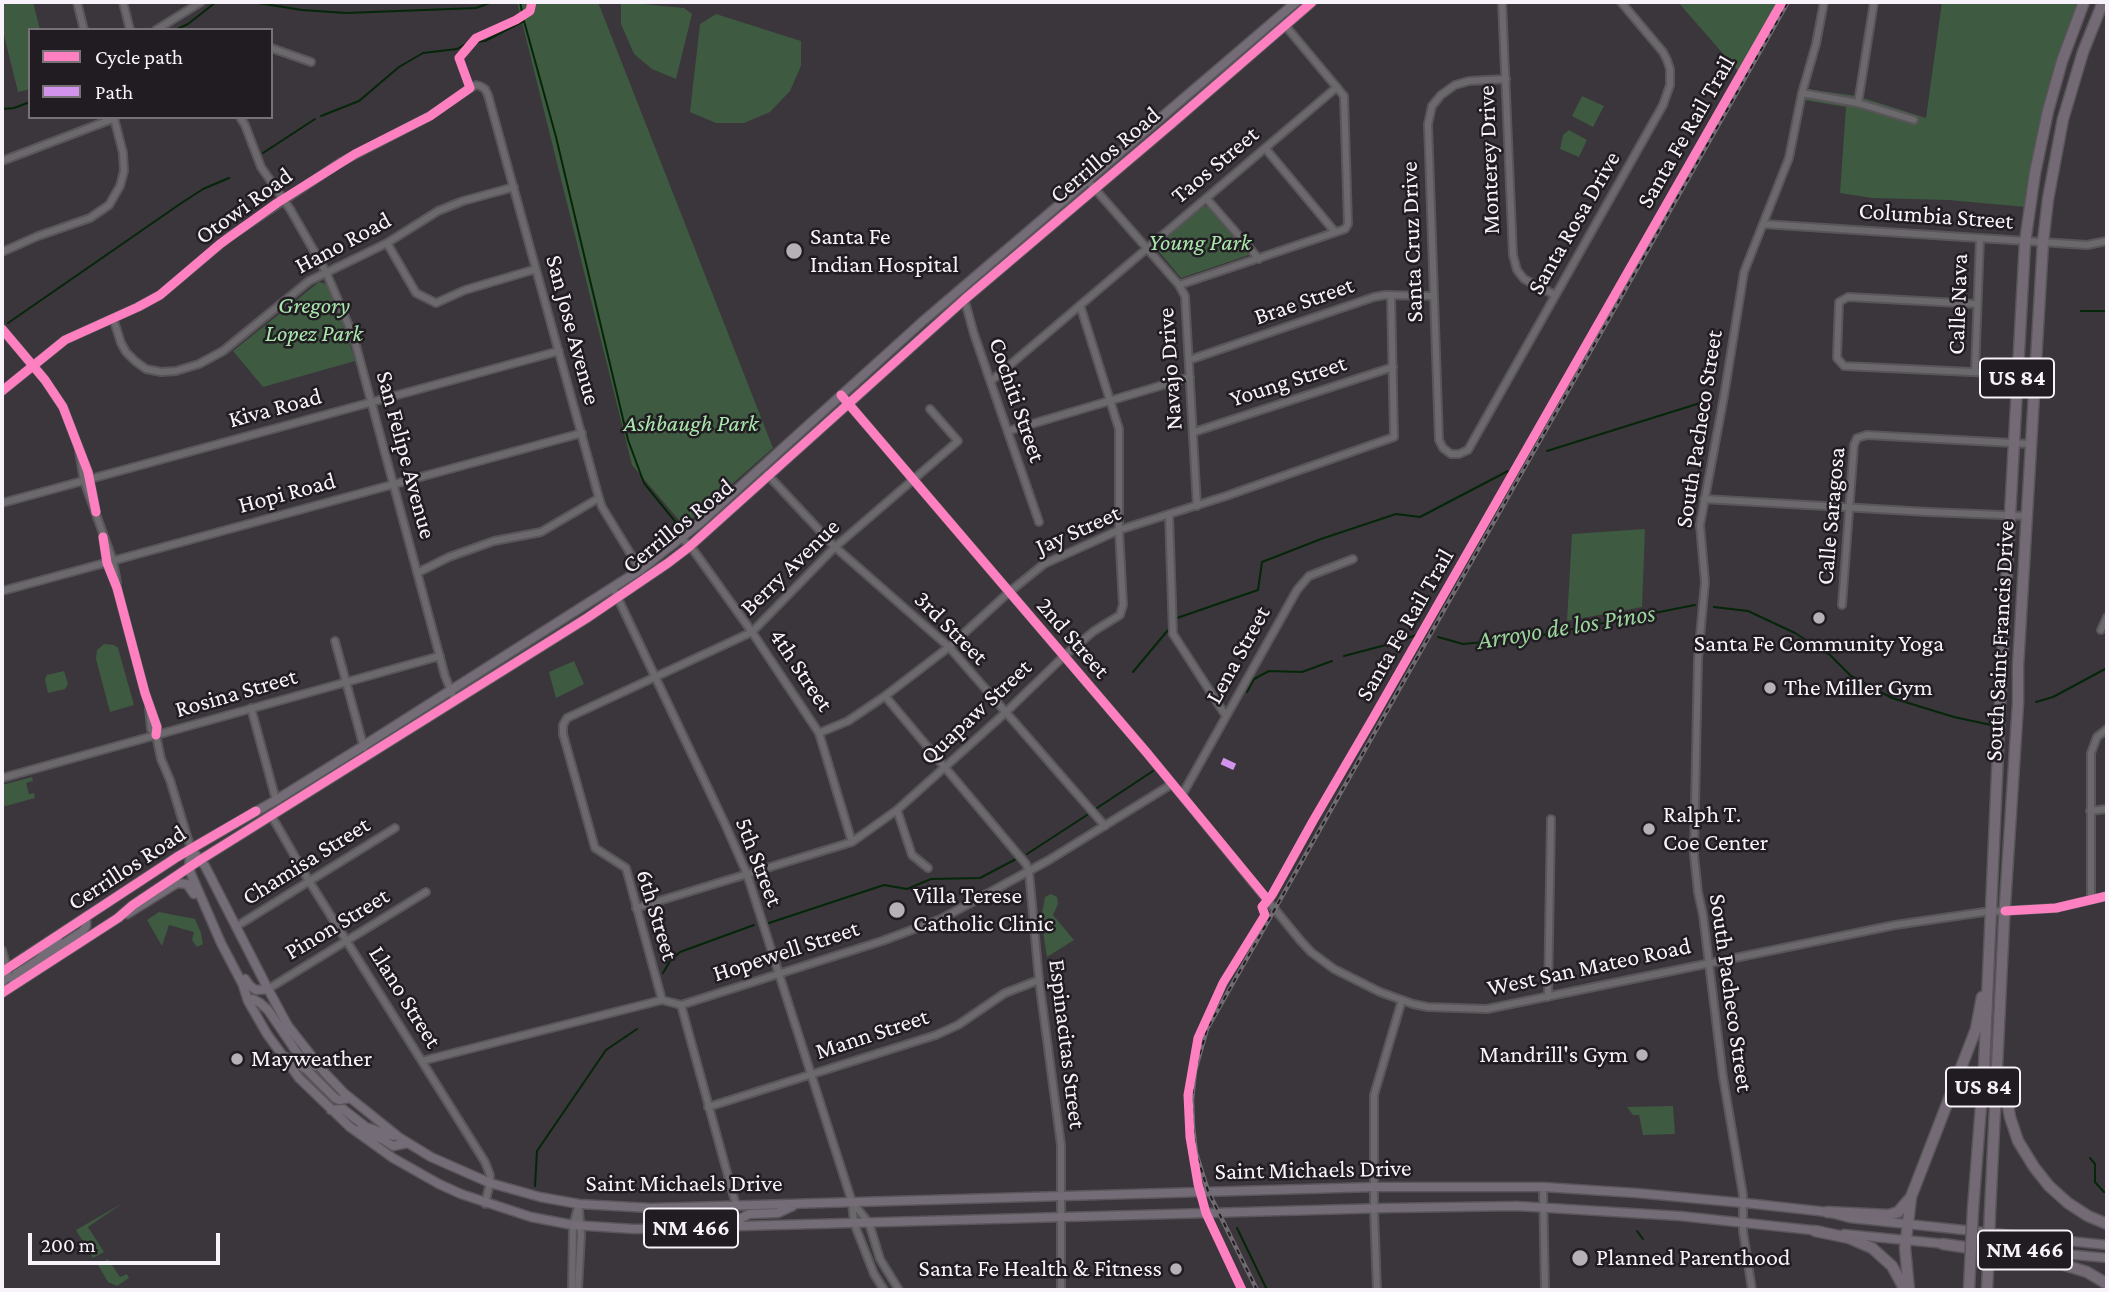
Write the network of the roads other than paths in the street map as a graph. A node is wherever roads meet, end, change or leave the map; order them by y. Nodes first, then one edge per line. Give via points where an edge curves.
1 (77, 2) edge
2 (123, 2) edge
3 (201, 2) edge
4 (1296, 2) edge
5 (1312, 2) edge
6 (1502, 2) edge
7 (1621, 2) edge
8 (1824, 2) edge
9 (1874, 2) edge
10 (2084, 2) edge
11 (2103, 2) edge
12 (1278, 18) junction
13 (1285, 26) junction
14 (84, 28) edge
15 (130, 28) edge
16 (159, 28) edge
17 (273, 49) edge
18 (311, 62) dead end
19 (1506, 79) junction
20 (480, 86) joint
21 (1337, 87) junction
22 (1802, 93) junction
23 (1858, 103) junction
24 (112, 119) edge
25 (115, 119) edge
26 (241, 119) edge
27 (1914, 120) dead end
28 (1265, 148) junction
29 (2, 161) edge
30 (1088, 181) junction
31 (514, 187) junction
32 (1095, 189) junction
33 (1206, 198) junction
34 (283, 200) junction
35 (1763, 224) junction
36 (1335, 232) junction
37 (1980, 238) junction
38 (2107, 241) edge
39 (2025, 242) junction
40 (2043, 242) junction
41 (387, 243) junction
42 (1147, 249) junction
43 (2, 252) edge
44 (1259, 259) junction
45 (536, 269) junction
46 (326, 272) junction
47 (1179, 285) junction
48 (959, 290) junction
49 (1391, 295) junction
50 (1555, 295) junction
51 (1433, 296) junction
52 (965, 299) junction
53 (1978, 304) junction
54 (1080, 305) junction
55 (113, 318) junction
56 (2, 328) edge
57 (559, 351) junction
58 (1189, 360) junction
59 (33, 365) junction
60 (1393, 367) junction
61 (1975, 372) junction
62 (2017, 374) junction
63 (2035, 375) junction
64 (1189, 377) junction
65 (990, 381) junction
66 (2, 391) edge
67 (841, 395) junction
68 (1110, 399) junction
69 (372, 401) junction
70 (848, 403) junction
71 (930, 410) dead end
72 (1008, 431) junction
73 (1194, 432) junction
74 (582, 433) junction
75 (2014, 444) junction
76 (2031, 444) junction
77 (1451, 454) joint
78 (761, 467) junction
79 (768, 476) junction
80 (87, 480) junction
81 (913, 480) junction
82 (395, 484) junction
83 (599, 498) junction
84 (1704, 499) junction
85 (2, 503) edge
86 (1196, 506) junction
87 (1850, 508) junction
88 (1169, 514) junction
89 (2010, 515) junction
90 (2027, 516) junction
91 (1040, 522) dead end
92 (1119, 530) junction
93 (682, 538) junction
94 (689, 547) junction
95 (835, 547) junction
96 (1353, 559) dead end
97 (110, 562) junction
98 (640, 570) junction
99 (417, 573) junction
100 (646, 579) junction
101 (612, 588) junction
102 (2, 591) edge
103 (1008, 593) junction
104 (618, 598) junction
105 (1842, 605) dead end
106 (2107, 617) edge
107 (2101, 630) dead end
108 (752, 632) junction
109 (335, 641) dead end
110 (949, 647) junction
111 (440, 656) junction
112 (1063, 656) junction
113 (656, 677) junction
114 (346, 682) junction
115 (450, 691) junction
116 (885, 696) junction
117 (455, 701) junction
118 (251, 708) junction
119 (1005, 713) junction
120 (1226, 716) junction
121 (2107, 729) edge
122 (819, 733) junction
123 (563, 734) joint
124 (156, 735) junction
125 (363, 746) junction
126 (367, 756) junction
127 (945, 767) junction
128 (2, 778) edge
129 (1172, 784) junction
130 (1182, 795) junction
131 (276, 800) junction
132 (2107, 808) edge
133 (897, 810) junction
134 (2090, 811) junction
135 (271, 815) junction
136 (1551, 819) dead end
137 (1105, 826) junction
138 (395, 828) dead end
139 (852, 842) junction
140 (191, 849) junction
141 (200, 860) junction
142 (189, 867) junction
143 (928, 868) dead end
144 (1029, 872) junction
145 (747, 874) junction
146 (309, 881) junction
147 (426, 892) dead end
148 (2107, 896) edge
149 (2091, 900) junction
150 (1275, 907) joint
151 (636, 908) junction
152 (2005, 911) junction
153 (1992, 912) junction
154 (86, 918) junction
155 (118, 918) junction
156 (74, 926) junction
157 (237, 926) junction
158 (348, 942) junction
159 (221, 943) junction
160 (2, 950) edge
161 (1709, 962) junction
162 (1988, 966) junction
163 (4, 970) edge
164 (30, 975) junction
165 (778, 975) junction
166 (1039, 980) junction
167 (2, 983) edge
168 (14, 985) junction
169 (268, 989) junction
170 (2, 993) edge
171 (1548, 997) junction
172 (662, 1000) junction
173 (1402, 1000) junction
174 (248, 1001) junction
175 (681, 1005) junction
176 (2000, 1034) junction
177 (281, 1054) junction
178 (422, 1061) junction
179 (325, 1073) junction
180 (810, 1075) junction
181 (350, 1098) junction
182 (708, 1107) junction
183 (331, 1110) junction
184 (350, 1127) junction
185 (404, 1140) junction
186 (490, 1183) junction
187 (1374, 1187) junction
188 (1543, 1187) junction
189 (1062, 1196) junction
190 (1911, 1197) junction
191 (852, 1202) junction
192 (485, 1203) junction
193 (799, 1203) junction
194 (1743, 1203) junction
195 (579, 1204) junction
196 (736, 1205) junction
197 (1542, 1207) junction
198 (1374, 1209) junction
199 (1827, 1212) junction
200 (1060, 1217) junction
201 (854, 1223) junction
202 (869, 1223) junction
203 (1743, 1223) junction
204 (1906, 1224) junction
205 (2107, 1224) edge
206 (577, 1225) junction
207 (736, 1227) junction
208 (664, 1228) junction
209 (1815, 1231) junction
210 (1905, 1240) junction
211 (1943, 1244) junction
212 (2107, 1245) edge
213 (2107, 1258) edge
214 (1989, 1269) junction
215 (2107, 1284) edge
216 (572, 1290) edge
217 (578, 1290) edge
218 (884, 1290) edge
219 (899, 1290) edge
220 (1061, 1290) edge
221 (1377, 1290) edge
222 (1545, 1290) edge
223 (1752, 1290) edge
224 (1907, 1290) edge
225 (1969, 1290) edge
226 (1987, 1290) edge
227 (1992, 1290) edge

1 - 14 street
2 - 15 street
3 - 16 street
4 - 12 main road, Cerrillos Road
5 - 13 main road, Cerrillos Road
6 - 19 street, Monterey Drive
7 - 50 street, Santa Rosa Drive via 1663,52 1670,85
8 - 22 street, South Pacheco Street
9 - 23 street
10 - 39 highway, South Saint Francis Drive / US 84 via 2048,111
11 - 40 highway, South Saint Francis Drive / US 84 via 2063,119
12 - 13 street
12 - 30 main road, Cerrillos Road
13 - 21 street
13 - 32 main road, Cerrillos Road
17 - 18 street
19 - 50 street, Monterey Drive via 1513,256 1524,279
19 - 51 street, Santa Cruz Drive via 1455,85 1432,106 1427,139
20 - 31 street, San Jose Avenue via 488,95
20 - 34 street, Otowi Road via 348,158
21 - 28 street, Taos Street
21 - 36 street via 1344,96 1348,224
22 - 23 street
22 - 35 street, South Pacheco Street via 1789,158
23 - 27 street
24 - 29 street
25 - 43 street via 124,171 109,205 90,218
26 - 34 street, San Felipe Avenue via 261,167
28 - 33 street, Taos Street
28 - 36 street
30 - 32 street, Navajo Drive
30 - 48 main road, Cerrillos Road
31 - 41 street, Hano Road via 438,211
31 - 45 street, San Jose Avenue
32 - 42 street, Navajo Drive
32 - 52 main road, Cerrillos Road
33 - 42 street, Taos Street
33 - 44 street
34 - 46 street, San Felipe Avenue
34 - 55 street, Otowi Road via 220,244 160,295
35 - 37 street, Columbia Street
35 - 84 street, South Pacheco Street via 1744,272
36 - 44 street
37 - 39 street, Columbia Street
37 - 53 street, Calle Nava
38 - 40 street, Columbia Street via 2087,245
39 - 40 street, Columbia Street
39 - 62 highway, South Saint Francis Drive / US 84
40 - 63 highway, South Saint Francis Drive / US 84
41 - 45 street via 416,293 436,303
41 - 46 street, Hano Road
42 - 47 street, Navajo Drive
42 - 54 street, Taos Street
44 - 47 street
45 - 57 street, San Jose Avenue
46 - 55 street, Hano Road via 298,288 223,351 176,372 146,369 135,362 121,343
46 - 69 street, San Felipe Avenue via 354,338
47 - 58 street, Navajo Drive via 1185,296
48 - 52 street, Cochiti Street
48 - 67 main road, Cerrillos Road
49 - 51 street, Brae Street
49 - 58 street, Brae Street
49 - 60 street
50 - 77 street, Santa Rosa Drive via 1468,450
51 - 77 street, Santa Cruz Drive via 1439,440
52 - 65 street, Cochiti Street
52 - 70 main road, Cerrillos Road
53 - 61 street, Calle Nava
53 - 61 street via 1847,297 1839,302 1837,358 1844,366
54 - 65 street, Taos Street
54 - 68 street, Quapaw Street
55 - 59 street, Otowi Road via 65,340
56 - 59 street
57 - 69 street, Kiva Road
57 - 74 street, San Jose Avenue
58 - 64 street, Navajo Drive
59 - 66 street, Otowi Road
59 - 80 street via 63,407
60 - 73 street, Young Street
60 - 86 street, Jay Street via 1394,437
61 - 62 street
62 - 63 street
62 - 75 highway, South Saint Francis Drive / US 84
63 - 76 highway, South Saint Francis Drive / US 84
64 - 68 street
64 - 73 street, Navajo Drive
65 - 72 street, Cochiti Street
67 - 70 street, 2nd Street
67 - 78 main road, Cerrillos Road
68 - 72 street
68 - 92 street, Quapaw Street via 1119,429
69 - 80 street, Kiva Road
69 - 82 street, San Felipe Avenue
70 - 79 main road, Cerrillos Road
70 - 81 street, 2nd Street
71 - 81 street, Berry Avenue via 958,441
72 - 91 street, Cochiti Street
73 - 86 street, Navajo Drive
74 - 82 street, Hopi Road
74 - 83 street, San Jose Avenue
75 - 76 street, Calle Saragosa
75 - 87 street, Calle Saragosa via 1859,436 1854,445
75 - 89 highway, South Saint Francis Drive / US 84
76 - 90 highway, South Saint Francis Drive / US 84
78 - 79 street, 3rd Street
78 - 93 main road, Cerrillos Road
79 - 94 main road, Cerrillos Road
79 - 95 street, 3rd Street
80 - 85 street, Kiva Road
80 - 97 street
81 - 95 street, Berry Avenue
81 - 103 street, 2nd Street
82 - 97 street, Hopi Road
82 - 99 street, San Felipe Avenue
83 - 98 street, San Jose Avenue
83 - 99 street via 541,532 494,541
84 - 87 street
84 - 161 street, South Pacheco Street via 1694,855
86 - 88 street, Jay Street
87 - 89 street
87 - 105 street, Calle Saragosa
88 - 92 street, Jay Street
88 - 120 street via 1173,634
89 - 90 street
89 - 153 highway, South Saint Francis Drive / US 84
90 - 152 highway, South Saint Francis Drive / US 84
92 - 103 street, Jay Street via 1044,564
92 - 112 street, Quapaw Street via 1122,611
93 - 94 street, 4th Street
93 - 98 main road, Cerrillos Road
94 - 100 main road, Cerrillos Road
94 - 108 street, 4th Street
95 - 108 street, Berry Avenue
95 - 110 street, 3rd Street
96 - 120 street, Lena Street via 1309,576 1297,590
97 - 102 street, Hopi Road
97 - 124 street via 158,727
98 - 100 street, San Jose Avenue
98 - 101 main road, Cerrillos Road
99 - 111 street, San Felipe Avenue
100 - 104 main road, Cerrillos Road
101 - 104 street, 5th Street
101 - 115 main road, Cerrillos Road
103 - 110 street, Jay Street
103 - 112 street, 2nd Street
104 - 113 street, 5th Street
104 - 117 main road, Cerrillos Road
106 - 107 street
108 - 113 street, Berry Avenue
108 - 122 street, 4th Street
109 - 114 street
110 - 116 street, Jay Street
110 - 119 street, 3rd Street
111 - 114 street, Rosina Street
111 - 115 street, San Felipe Avenue
112 - 119 street, Quapaw Street
112 - 129 street, 2nd Street
113 - 123 street, Berry Avenue via 567,718
113 - 145 street, 5th Street
114 - 118 street, Rosina Street
114 - 125 street
115 - 117 street, San Felipe Avenue
115 - 125 main road, Cerrillos Road
116 - 122 street, Jay Street via 848,721
116 - 127 street, Espinacitas Street
117 - 126 main road, Cerrillos Road
118 - 124 street, Rosina Street
118 - 131 street
119 - 127 street, Quapaw Street
119 - 137 street, 3rd Street
120 - 130 street, Lena Street
121 - 134 street via 2097,737 2091,753
122 - 139 street, 4th Street
123 - 151 street, 6th Street via 595,848 625,867
124 - 128 street, Rosina Street
124 - 140 street
125 - 126 street
125 - 131 main road, Cerrillos Road
126 - 135 main road, Cerrillos Road
127 - 133 street, Quapaw Street
127 - 144 street, Espinacitas Street
129 - 130 street, 2nd Street
129 - 137 street, Hopewell Street
130 - 150 street, 2nd Street
131 - 140 main road, Cerrillos Road
132 - 134 street
133 - 139 street, Quapaw Street
133 - 143 street via 912,855
134 - 149 street
135 - 141 main road, Cerrillos Road
135 - 146 street, Llano Street
136 - 171 street
137 - 144 street, Hopewell Street
138 - 146 street, Chamisa Street
139 - 145 street, Quapaw Street
140 - 141 main road, Saint Michaels Drive / NM 466
140 - 142 main road, Saint Michaels Drive / NM 466
140 - 154 main road, Cerrillos Road
141 - 142 main road, Cerrillos Road
141 - 157 main road, Saint Michaels Drive / NM 466
142 - 155 main road, Cerrillos Road
142 - 159 main road, Saint Michaels Drive / NM 466
144 - 165 street, Hopewell Street via 941,919
144 - 166 street, Espinacitas Street
145 - 151 street, Quapaw Street
145 - 165 street, 5th Street
146 - 157 street, Chamisa Street
146 - 158 street, Llano Street
147 - 158 street, Pinon Street
148 - 149 street, West San Mateo Road
149 - 152 street, West San Mateo Road
150 - 173 street, West San Mateo Road via 1311,952 1334,969
151 - 172 street, 6th Street
152 - 153 street, West San Mateo Road
152 - 176 highway, South Saint Francis Drive / US 84
153 - 161 street, West San Mateo Road via 1904,923
153 - 162 highway, South Saint Francis Drive / US 84
154 - 156 main road, Cerrillos Road
154 - 164 main road via 83,931 57,948
155 - 164 main road, Cerrillos Road
155 - 174 main road via 173,885 187,884
156 - 163 main road, Cerrillos Road
156 - 168 main road via 18,972
157 - 169 main road, Saint Michaels Drive / NM 466
158 - 169 street, Pinon Street
158 - 178 street, Llano Street
159 - 169 main road via 250,986
159 - 174 main road, Saint Michaels Drive / NM 466
160 - 163 street
161 - 171 street, West San Mateo Road
161 - 194 street, South Pacheco Street
162 - 190 highway via 1976,1029
162 - 225 highway, South Saint Francis Drive / US 84, bridge
163 - 167 main road via 7,977
164 - 168 main road, Cerrillos Road
165 - 175 street, Hopewell Street
165 - 180 street, 5th Street
166 - 180 street, Mann Street via 999,997 944,1032
166 - 189 street, Espinacitas Street via 1061,1145
168 - 170 main road, Cerrillos Road
169 - 179 main road, Saint Michaels Drive / NM 466 via 288,1026
171 - 173 street, West San Mateo Road via 1472,1009 1428,1007
172 - 175 street
172 - 178 street
173 - 187 street via 1374,1095
174 - 177 main road, Saint Michaels Drive / NM 466
174 - 179 main road via 261,1003 298,1054
175 - 182 street
176 - 205 highway via 2005,1098 2018,1141 2049,1186 2068,1203
176 - 214 highway, South Saint Francis Drive / US 84, bridge
177 - 181 main road via 306,1069 335,1098
177 - 183 main road, Saint Michaels Drive / NM 466
178 - 186 street, Llano Street via 485,1162
179 - 181 main road, Saint Michaels Drive / NM 466
180 - 182 street, Mann Street
180 - 191 street, 5th Street
181 - 185 main road, Saint Michaels Drive / NM 466
182 - 196 street
183 - 184 main road, Saint Michaels Drive / NM 466
183 - 185 main road via 343,1109 366,1127
184 - 185 main road via 393,1146
184 - 192 main road, Saint Michaels Drive / NM 466 via 418,1173
185 - 186 main road, Saint Michaels Drive / NM 466
186 - 192 street
186 - 195 main road, Saint Michaels Drive / NM 466
187 - 188 main road, Saint Michaels Drive / NM 466
187 - 189 main road, Saint Michaels Drive / NM 466
187 - 198 street
188 - 194 main road, Saint Michaels Drive / NM 466
188 - 197 street
189 - 191 main road, Saint Michaels Drive / NM 466
189 - 200 street, Espinacitas Street
190 - 199 highway via 1889,1216
190 - 204 highway
191 - 193 main road, Saint Michaels Drive / NM 466
191 - 201 street, 5th Street
191 - 202 street, 5th Street
192 - 206 main road, Saint Michaels Drive / NM 466
193 - 196 main road, Saint Michaels Drive / NM 466
193 - 207 main road via 778,1213 748,1214
194 - 199 main road, Saint Michaels Drive / NM 466
194 - 203 street, South Pacheco Street
195 - 196 main road, Saint Michaels Drive / NM 466 via 638,1208
195 - 206 street
196 - 208 main road via 726,1217 698,1218
197 - 198 main road, Saint Michaels Drive / NM 466
197 - 203 main road, Saint Michaels Drive / NM 466
197 - 222 street
198 - 200 main road, Saint Michaels Drive / NM 466
198 - 221 street
199 - 204 main road, Saint Michaels Drive / NM 466
200 - 202 main road, Saint Michaels Drive / NM 466
200 - 220 street, Espinacitas Street
201 - 202 main road, Saint Michaels Drive / NM 466
201 - 207 main road, Saint Michaels Drive / NM 466
201 - 218 street, 5th Street
202 - 219 street, 5th Street via 880,1259
203 - 209 main road, Saint Michaels Drive / NM 466
203 - 223 street, South Pacheco Street
204 - 210 highway
204 - 212 main road, Saint Michaels Drive / NM 466
206 - 208 main road, Saint Michaels Drive / NM 466
206 - 216 street
206 - 217 street
207 - 208 main road, Saint Michaels Drive / NM 466
209 - 210 main road, Saint Michaels Drive / NM 466
209 - 224 highway via 1872,1248 1892,1266
210 - 211 main road, Saint Michaels Drive / NM 466
210 - 224 highway
211 - 213 main road, Saint Michaels Drive / NM 466
211 - 215 highway via 2045,1259 2087,1272
214 - 226 highway, South Saint Francis Drive / US 84
214 - 227 highway

